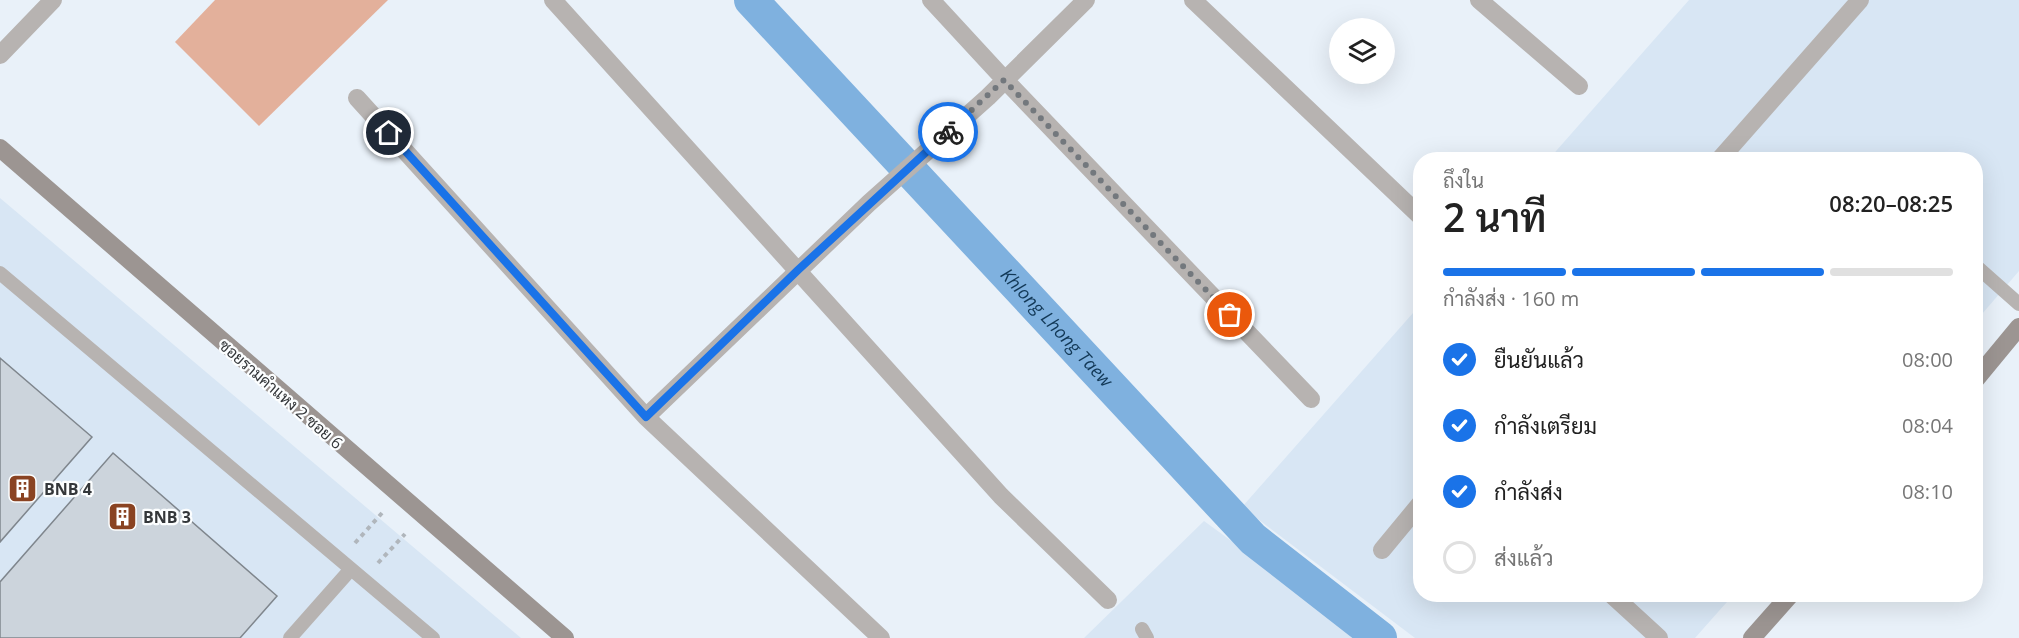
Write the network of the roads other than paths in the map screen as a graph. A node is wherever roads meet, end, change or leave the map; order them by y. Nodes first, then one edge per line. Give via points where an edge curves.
1 (52, 0) edge
2 (553, 0) edge
3 (932, 0) edge
4 (1086, 0) edge
5 (1193, 0) edge
6 (1479, 0) edge
7 (1860, 0) edge
8 (0, 55) edge
9 (1004, 80) junction
10 (1579, 86) dead end
11 (357, 98) dead end
12 (0, 148) edge
13 (1726, 152) edge
14 (1413, 209) edge
15 (798, 270) junction
16 (1983, 272) edge
17 (0, 273) edge
18 (2019, 303) edge
19 (2019, 327) edge
20 (1983, 371) edge
21 (1311, 399) dead end
22 (646, 417) junction
23 (1413, 512) edge
24 (1382, 550) dead end
25 (345, 564) junction
26 (1108, 600) dead end
27 (1620, 602) edge
28 (1784, 602) edge
29 (290, 638) edge
30 (433, 638) edge
31 (565, 638) edge
32 (881, 638) edge
33 (1659, 638) edge
34 (1752, 638) edge

1 - 8 street
2 - 15 street
3 - 9 street
4 - 9 street
5 - 14 street
6 - 10 street
7 - 13 street
9 - 15 street
9 - 21 street
11 - 22 street
12 - 31 street, ซอยรามคำแหง 2 ซอย 6
15 - 22 street
15 - 26 street via 1001,496
16 - 18 lane
17 - 25 lane
19 - 20 street
22 - 32 street
23 - 24 street
25 - 29 lane
25 - 30 lane
27 - 33 street
28 - 34 street

